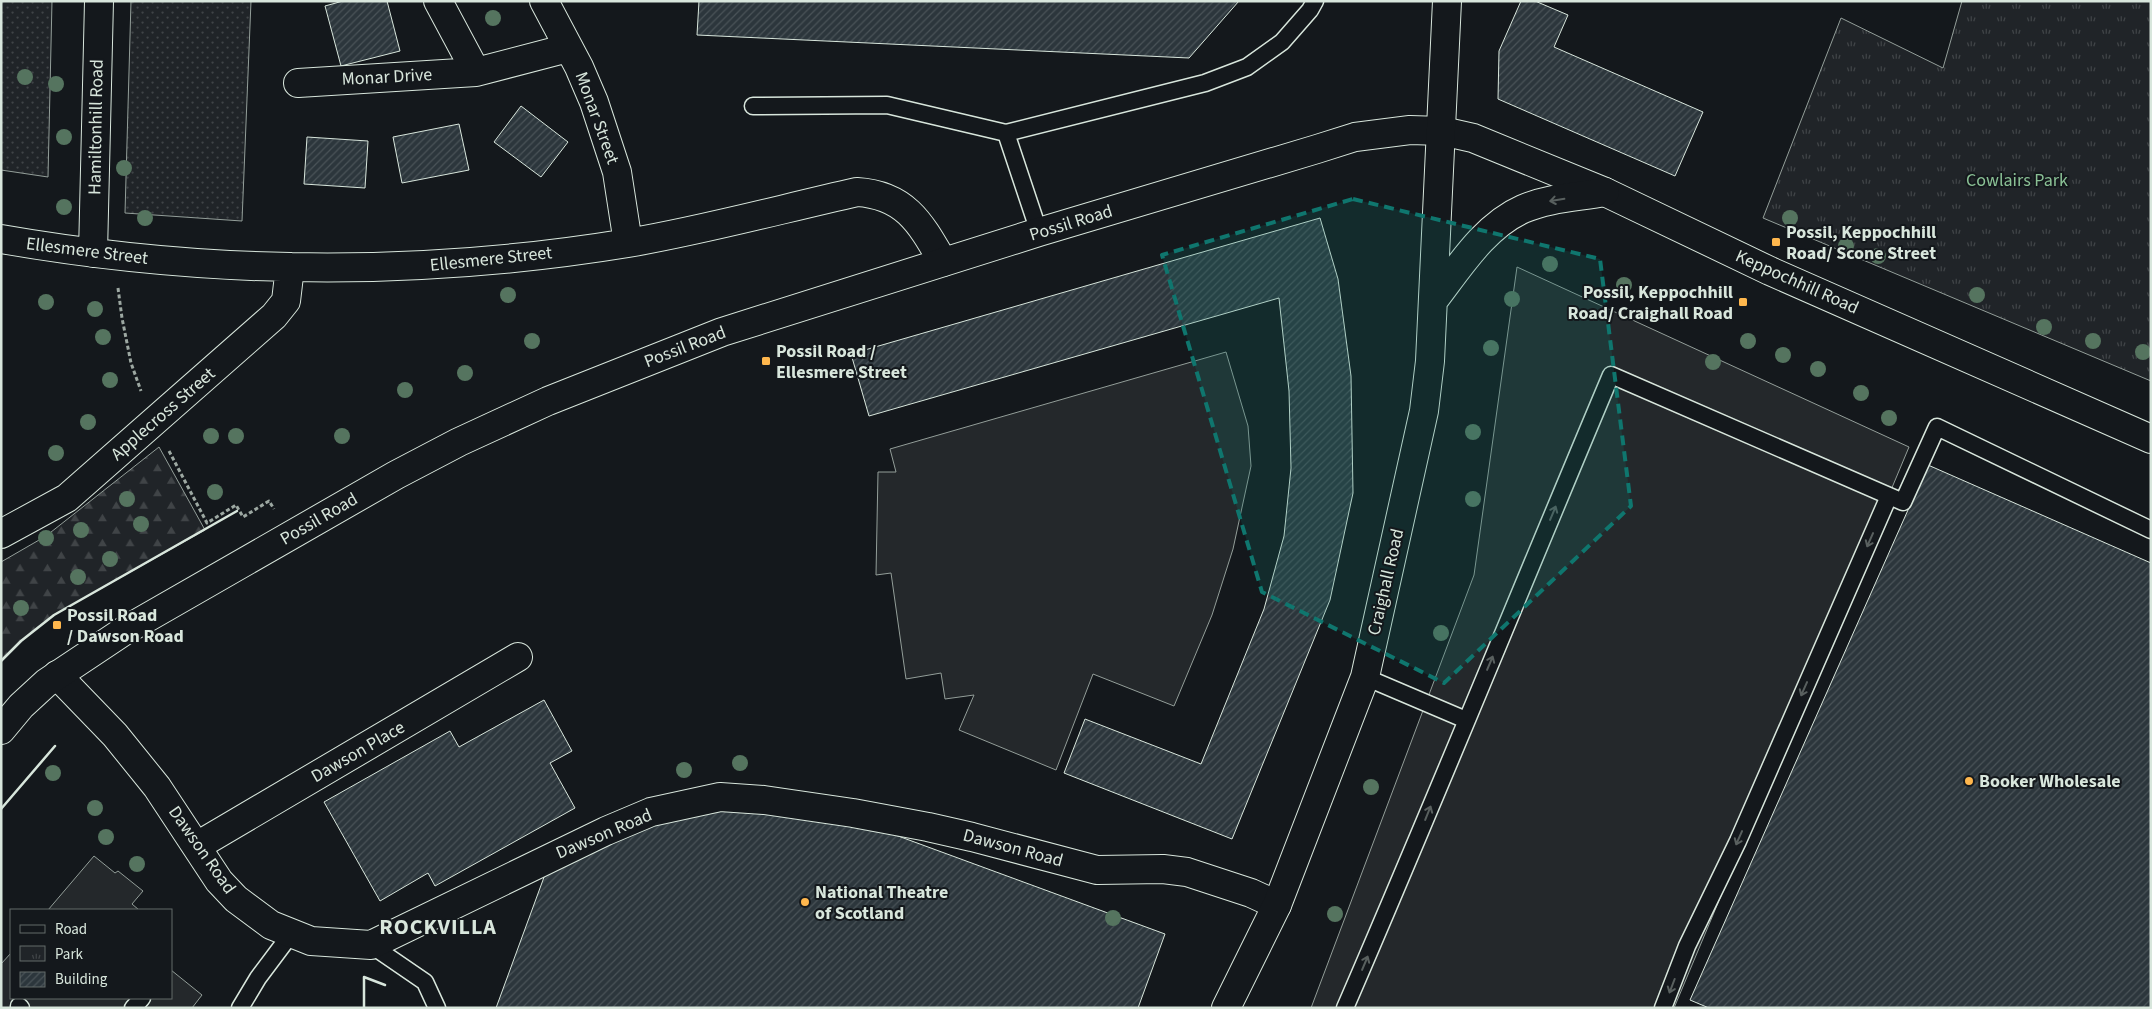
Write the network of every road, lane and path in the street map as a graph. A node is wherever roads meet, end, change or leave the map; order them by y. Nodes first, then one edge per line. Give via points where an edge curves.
1 (99, 1) edge
2 (438, 1) edge
3 (544, 1) edge
4 (1315, 1) edge
5 (1447, 1) edge
6 (568, 48) junction
7 (476, 72) junction
8 (298, 83) dead end
9 (753, 106) dead end
10 (1442, 131) junction
11 (1006, 133) junction
12 (1605, 192) junction
13 (1039, 232) junction
14 (1, 240) edge
15 (628, 243) junction
16 (93, 253) junction
17 (943, 262) junction
18 (290, 267) junction
19 (1433, 301) junction
20 (154, 421) junction
21 (2151, 439) edge
22 (171, 454) dead end
23 (1889, 496) junction
24 (232, 508) dead end
25 (2151, 530) edge
26 (1, 534) edge
27 (518, 657) dead end
28 (57, 675) junction
29 (1365, 676) junction
30 (1466, 720) junction
31 (1, 730) edge
32 (197, 846) junction
33 (1277, 905) junction
34 (290, 934) junction
35 (371, 945) junction
36 (240, 1008) edge
37 (437, 1008) edge
38 (1226, 1008) edge
39 (1345, 1008) edge
40 (1663, 1008) edge

1 - 16 street, Hamiltonhill Road
2 - 7 street
3 - 6 street, Monar Street
4 - 11 lane via 1282,42 1247,67 1205,84
5 - 10 street, Craighall Road
6 - 7 street, Monar Drive
6 - 15 street, Monar Street via 594,102 617,172
7 - 8 street, Monar Drive
9 - 11 lane via 887,105
10 - 12 street, Keppochhill Road via 1504,149
10 - 13 street, Possil Road via 1410,130 1355,137
10 - 19 street, Craighall Road
11 - 13 lane
12 -> 19 street via 1544,202 1506,218 1467,257
12 - 21 street, Keppochhill Road via 1770,271
13 - 17 street, Possil Road
14 - 16 street, Ellesmere Street
15 - 17 street, Ellesmere Street via 857,192 874,193 911,213
15 - 18 street, Ellesmere Street via 457,264
16 - 18 street, Ellesmere Street via 183,262
16 - 20 path via 120,290 131,363
17 - 28 street, Possil Road via 722,332 548,401 459,442 132,626
18 - 20 street, Applecross Street via 286,301 282,308
19 - 29 street, Craighall Road via 1424,411
20 - 26 street, Applecross Street via 67,498
22 - 24 path via 208,523
23 - 25 lane via 1903,502 1937,427
30 -> 23 lane via 1611,375
23 -> 40 lane via 1738,841 1687,946
27 - 32 street, Dawson Place
28 - 31 street, Possil Road via 36,692
28 - 32 street, Dawson Road via 126,747
29 - 30 lane
29 - 33 street, Craighall Road
39 -> 30 lane
32 - 34 street, Dawson Road via 219,881 236,899 271,926
33 - 35 street, Dawson Road via 1187,872 1097,870 972,837 853,813 720,797 651,812 606,831
33 - 38 street, Craighall Road
34 - 35 street, Dawson Road via 333,944
34 - 36 lane
35 - 37 lane via 425,982

